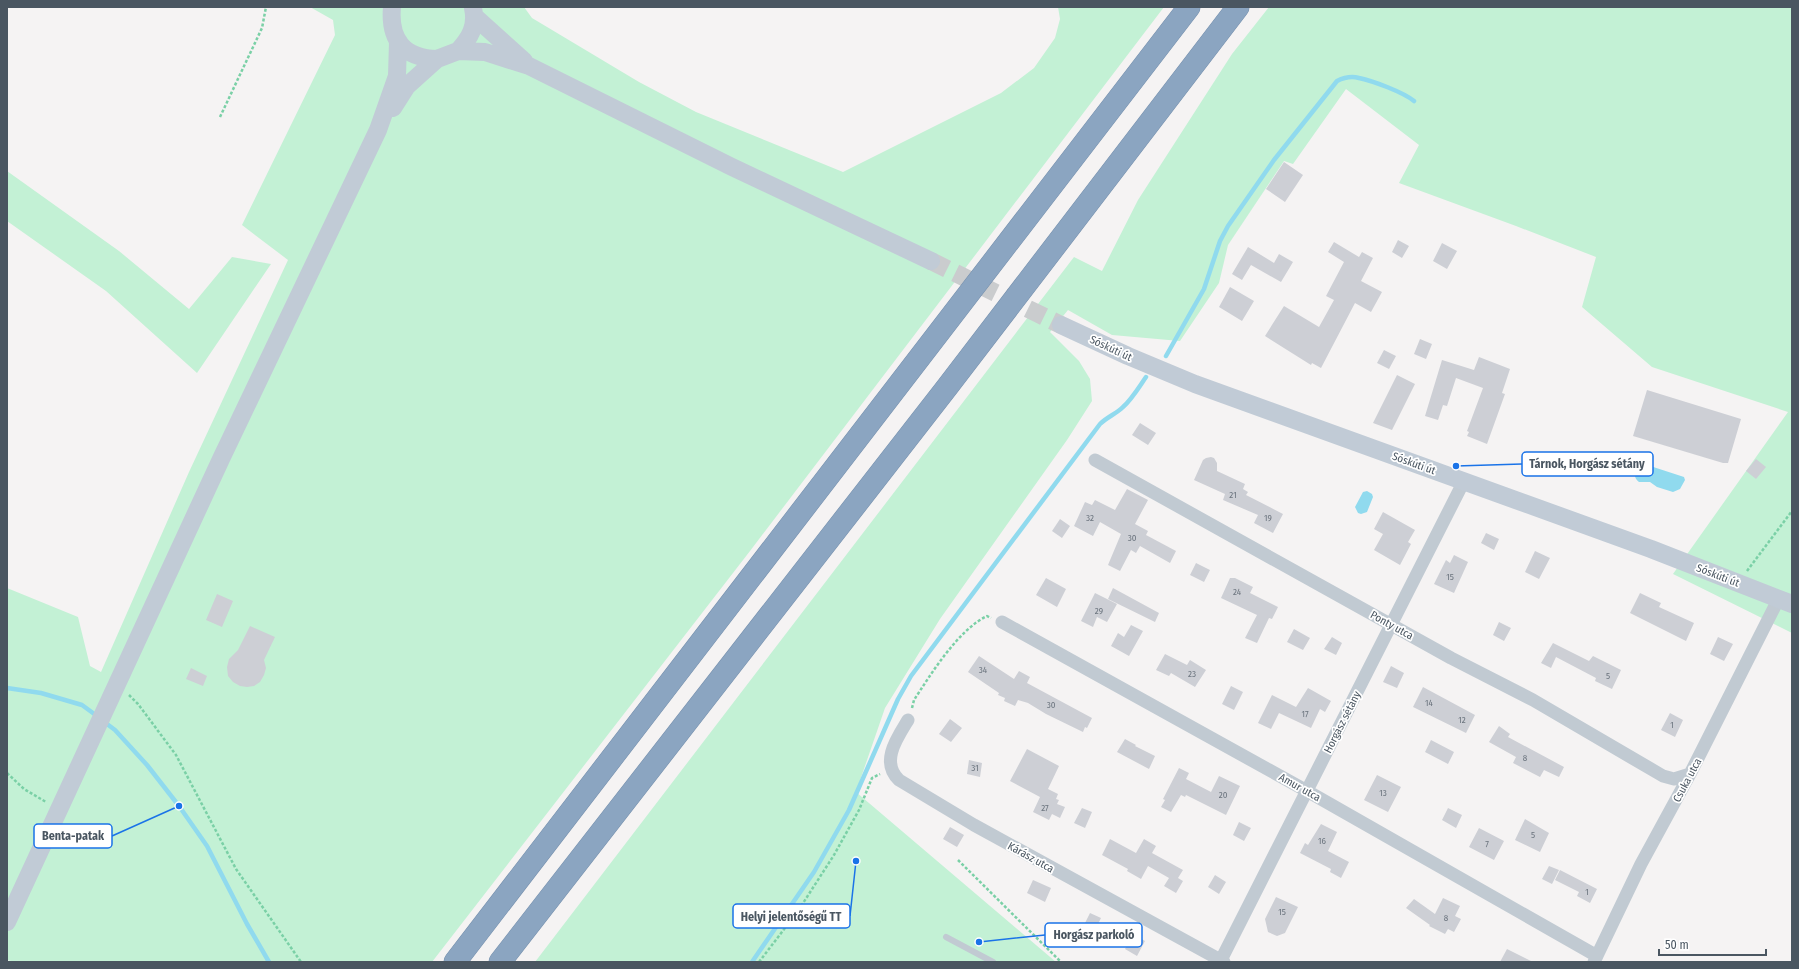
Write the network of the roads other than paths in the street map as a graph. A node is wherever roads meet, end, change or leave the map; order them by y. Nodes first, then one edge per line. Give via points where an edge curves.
1 (378, 7) edge
2 (1189, 7) edge
3 (1238, 7) edge
4 (473, 11) edge
5 (391, 14) edge
6 (398, 42) junction
7 (458, 51) junction
8 (437, 59) junction
9 (529, 66) junction
10 (378, 130) junction
11 (931, 261) tunnel mouth
12 (1061, 325) tunnel mouth
13 (1095, 460) dead end
14 (1464, 481) junction
15 (1786, 601) edge
16 (1002, 622) road end
17 (1391, 624) junction
18 (908, 720) road end
19 (1690, 774) junction
20 (1307, 791) junction
21 (7, 922) edge
22 (946, 937) dead end
23 (1595, 959) edge
24 (1221, 961) edge
25 (455, 962) edge
26 (500, 962) edge
27 (992, 962) edge

1 - 5 main road
2 - 25 highway
3 - 26 highway via 948,386
4 - 7 main road via 472,31
4 - 9 main road
5 - 6 main road via 393,32
6 - 8 main road via 409,53
6 - 10 main road via 397,76
7 - 8 main road
7 - 9 main road via 485,52
8 - 10 main road via 407,86
9 - 11 main road via 732,167
10 - 21 main road
12 - 14 main road, Sóskúti út via 1195,384
13 - 17 street, Ponty utca
14 - 15 main road, Sóskúti út
14 - 17 street, Horgász sétány
15 - 19 street, Csuka utca
16 - 20 street, Amur utca
17 - 19 street, Ponty utca via 1532,700 1663,776 1674,779
17 - 20 street, Horgász sétány
18 - 24 street, Kárász utca via 892,751 890,768 899,780 974,825
19 - 23 street, Csuka utca via 1641,864
20 - 23 street, Amur utca
20 - 24 street, Horgász sétány
22 - 27 lane

